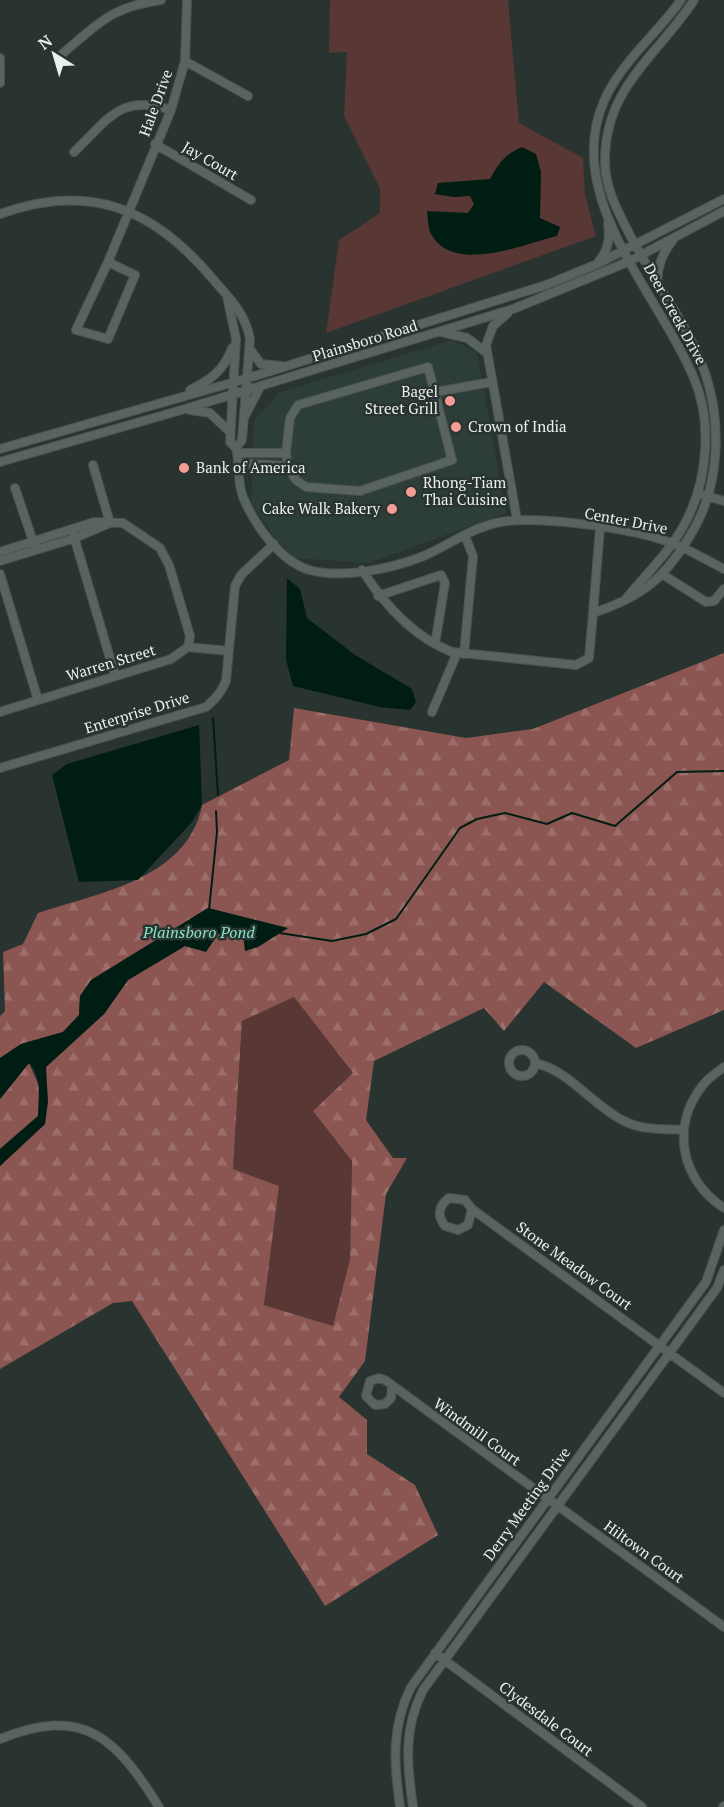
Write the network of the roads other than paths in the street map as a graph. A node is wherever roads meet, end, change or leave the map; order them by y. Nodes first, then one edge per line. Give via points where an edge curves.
1 (161, 0) edge
2 (187, 0) edge
3 (681, 0) edge
4 (694, 0) edge
5 (62, 54) dead end
6 (0, 58) edge
7 (185, 61) junction
8 (0, 83) edge
9 (248, 96) dead end
10 (171, 110) junction
11 (155, 144) junction
12 (74, 152) dead end
13 (724, 199) edge
14 (251, 200) dead end
15 (127, 210) junction
16 (724, 211) edge
17 (0, 214) edge
18 (608, 216) junction
19 (674, 238) junction
20 (636, 245) junction
21 (625, 251) junction
22 (641, 255) junction
23 (630, 261) junction
24 (108, 262) junction
25 (597, 264) junction
26 (657, 283) junction
27 (227, 296) junction
28 (513, 309) junction
29 (429, 335) junction
30 (236, 339) junction
31 (249, 348) junction
32 (487, 353) junction
33 (287, 366) junction
34 (245, 379) junction
35 (233, 382) junction
36 (492, 382) junction
37 (260, 387) junction
38 (244, 391) junction
39 (435, 392) junction
40 (231, 394) junction
41 (167, 400) junction
42 (178, 411) junction
43 (243, 422) junction
44 (230, 432) junction
45 (0, 449) edge
46 (237, 450) junction
47 (286, 453) junction
48 (0, 462) edge
49 (238, 463) junction
50 (93, 465) dead end
51 (288, 466) junction
52 (15, 488) dead end
53 (697, 494) junction
54 (709, 497) junction
55 (724, 501) edge
56 (517, 520) junction
57 (110, 523) junction
58 (600, 528) junction
59 (73, 534) junction
60 (465, 536) junction
61 (672, 543) junction
62 (274, 544) junction
63 (35, 546) junction
64 (683, 548) junction
65 (0, 552) edge
66 (0, 561) edge
67 (724, 569) edge
68 (362, 570) junction
69 (0, 574) edge
70 (662, 574) junction
71 (724, 588) edge
72 (378, 596) junction
73 (623, 602) junction
74 (593, 613) junction
75 (435, 644) junction
76 (188, 647) junction
77 (229, 651) junction
78 (460, 653) junction
79 (115, 675) junction
80 (38, 700) junction
81 (0, 711) edge
82 (432, 712) dead end
83 (0, 768) edge
84 (535, 1063) dead end
85 (724, 1067) edge
86 (683, 1130) junction
87 (724, 1208) edge
88 (472, 1209) dead end
89 (724, 1230) edge
90 (724, 1270) edge
91 (660, 1346) junction
92 (671, 1353) junction
93 (392, 1387) dead end
94 (724, 1393) edge
95 (548, 1499) junction
96 (558, 1506) junction
97 (724, 1627) edge
98 (435, 1653) junction
99 (445, 1660) junction
100 (0, 1739) edge
101 (159, 1807) edge
102 (400, 1807) edge
103 (413, 1807) edge
104 (642, 1807) edge

1 - 5 street via 132,4 106,16
2 - 7 street, Hale Drive
3 - 18 street via 629,63 604,101 595,155 600,200
4 - 20 street, Deer Creek Drive via 621,93 608,129 604,159 607,181 613,202
6 - 8 street
7 - 9 street
7 - 10 street, Hale Drive
10 - 11 street, Hale Drive
10 - 12 street via 129,104
11 - 14 street, Jay Court
11 - 15 street, Hale Drive
13 - 20 street, Plainsboro Road
15 - 17 street, Center Drive via 85,200 58,200
15 - 24 street, Hale Drive
15 - 27 street, Center Drive via 164,230 189,251
16 - 19 street, Plainsboro Road
18 - 21 street, Deer Creek Drive
18 - 25 street via 610,238
19 - 22 street, Plainsboro Road
19 - 26 street via 663,254
20 - 21 street, Plainsboro Road
20 - 22 street, Deer Creek Drive
21 - 23 street, Deer Creek Drive
21 - 25 street, Plainsboro Road
22 - 23 street, Plainsboro Road
22 - 26 street, Deer Creek Drive
23 - 28 street, Plainsboro Road
23 - 53 street, Deer Creek Drive via 698,391 705,417 705,440
24 - 24 street, Hale Drive via 76,330 108,339 135,275
25 - 33 street, Plainsboro Road via 540,287
26 - 54 street, Deer Creek Drive via 692,345 708,384 716,432
27 - 30 street, Center Drive
27 - 31 street, Center Drive via 245,321
28 - 29 street, Plainsboro Road
28 - 32 street via 490,330
29 - 32 street via 460,334
29 - 37 street, Plainsboro Road
30 - 35 street, Center Drive
30 - 41 street via 226,363 214,376
31 - 33 street via 261,364
31 - 34 street, Center Drive
32 - 36 street
33 - 34 street, Plainsboro Road
34 - 35 street, Plainsboro Road
34 - 38 street, Center Drive
35 - 40 street, Center Drive
35 - 41 street, Plainsboro Road
36 - 39 street
36 - 56 street
37 - 38 street, Plainsboro Road
37 - 43 street
38 - 40 street, Plainsboro Road
38 - 43 street, Center Drive
39 - 47 street via 428,367 298,405 291,417
39 - 51 street via 452,460 360,491 306,487 296,480
40 - 42 street, Plainsboro Road
40 - 44 street, Center Drive
41 - 45 street, Plainsboro Road
42 - 44 street via 196,409 210,413
42 - 48 street, Plainsboro Road
43 - 46 street, Center Drive
44 - 46 street, Center Drive via 230,442
46 - 47 street
46 - 49 street, Center Drive
47 - 51 street
49 - 51 street
49 - 62 street, Center Drive via 243,498
50 - 57 street
52 - 63 street
53 - 54 street
53 - 61 street, Deer Creek Drive via 685,525
54 - 55 street
54 - 64 street, Deer Creek Drive
56 - 58 street, Center Drive
56 - 60 street, Center Drive via 495,523
57 - 59 street
57 - 76 street via 129,526 160,548 169,565 190,636
58 - 61 street, Center Drive
58 - 74 street
59 - 63 street
59 - 79 street
60 - 68 street, Center Drive via 419,558
60 - 78 street via 473,556
61 - 64 street, Center Drive
61 - 73 street, Deer Creek Drive
62 - 68 street, Center Drive via 308,570
62 - 77 street, Enterprise Drive via 241,575 235,586
63 - 65 street
63 - 66 street
64 - 67 street, Center Drive
64 - 70 street, Deer Creek Drive
68 - 72 street
69 - 80 street
70 - 71 street via 706,602 714,602
70 - 73 street, Deer Creek Drive via 637,597
72 - 75 street via 393,613
72 - 75 street via 441,575 445,583
73 - 74 street
74 - 78 street via 589,658 583,664
75 - 78 street
76 - 77 street
76 - 79 street, Warren Street via 171,659
77 - 83 street, Enterprise Drive via 222,692 206,707
78 - 82 street
79 - 80 street, Warren Street
80 - 81 street, Warren Street
84 - 86 street via 552,1070 623,1121
85 - 86 street via 704,1083 689,1105
86 - 87 street via 684,1155 693,1178 709,1198
88 - 91 street, Stone Meadow Court
89 - 91 street, Derry Meeting Drive via 706,1282
90 - 92 street, Derry Meeting Drive via 717,1288
91 - 92 street, Stone Meadow Court
91 - 95 street, Derry Meeting Drive
92 - 94 street, Stone Meadow Court
92 - 96 street, Derry Meeting Drive
93 - 95 street, Windmill Court
95 - 96 street, Hiltown Court
95 - 98 street, Derry Meeting Drive
96 - 97 street, Hiltown Court
96 - 99 street, Derry Meeting Drive
98 - 99 street, Clydesdale Court
98 - 102 street, Derry Meeting Drive via 411,1687 399,1716 394,1753
99 - 103 street, Derry Meeting Drive via 423,1690 410,1722 407,1758
99 - 104 street, Clydesdale Court
100 - 101 street via 44,1726 84,1730 107,1741 127,1759

